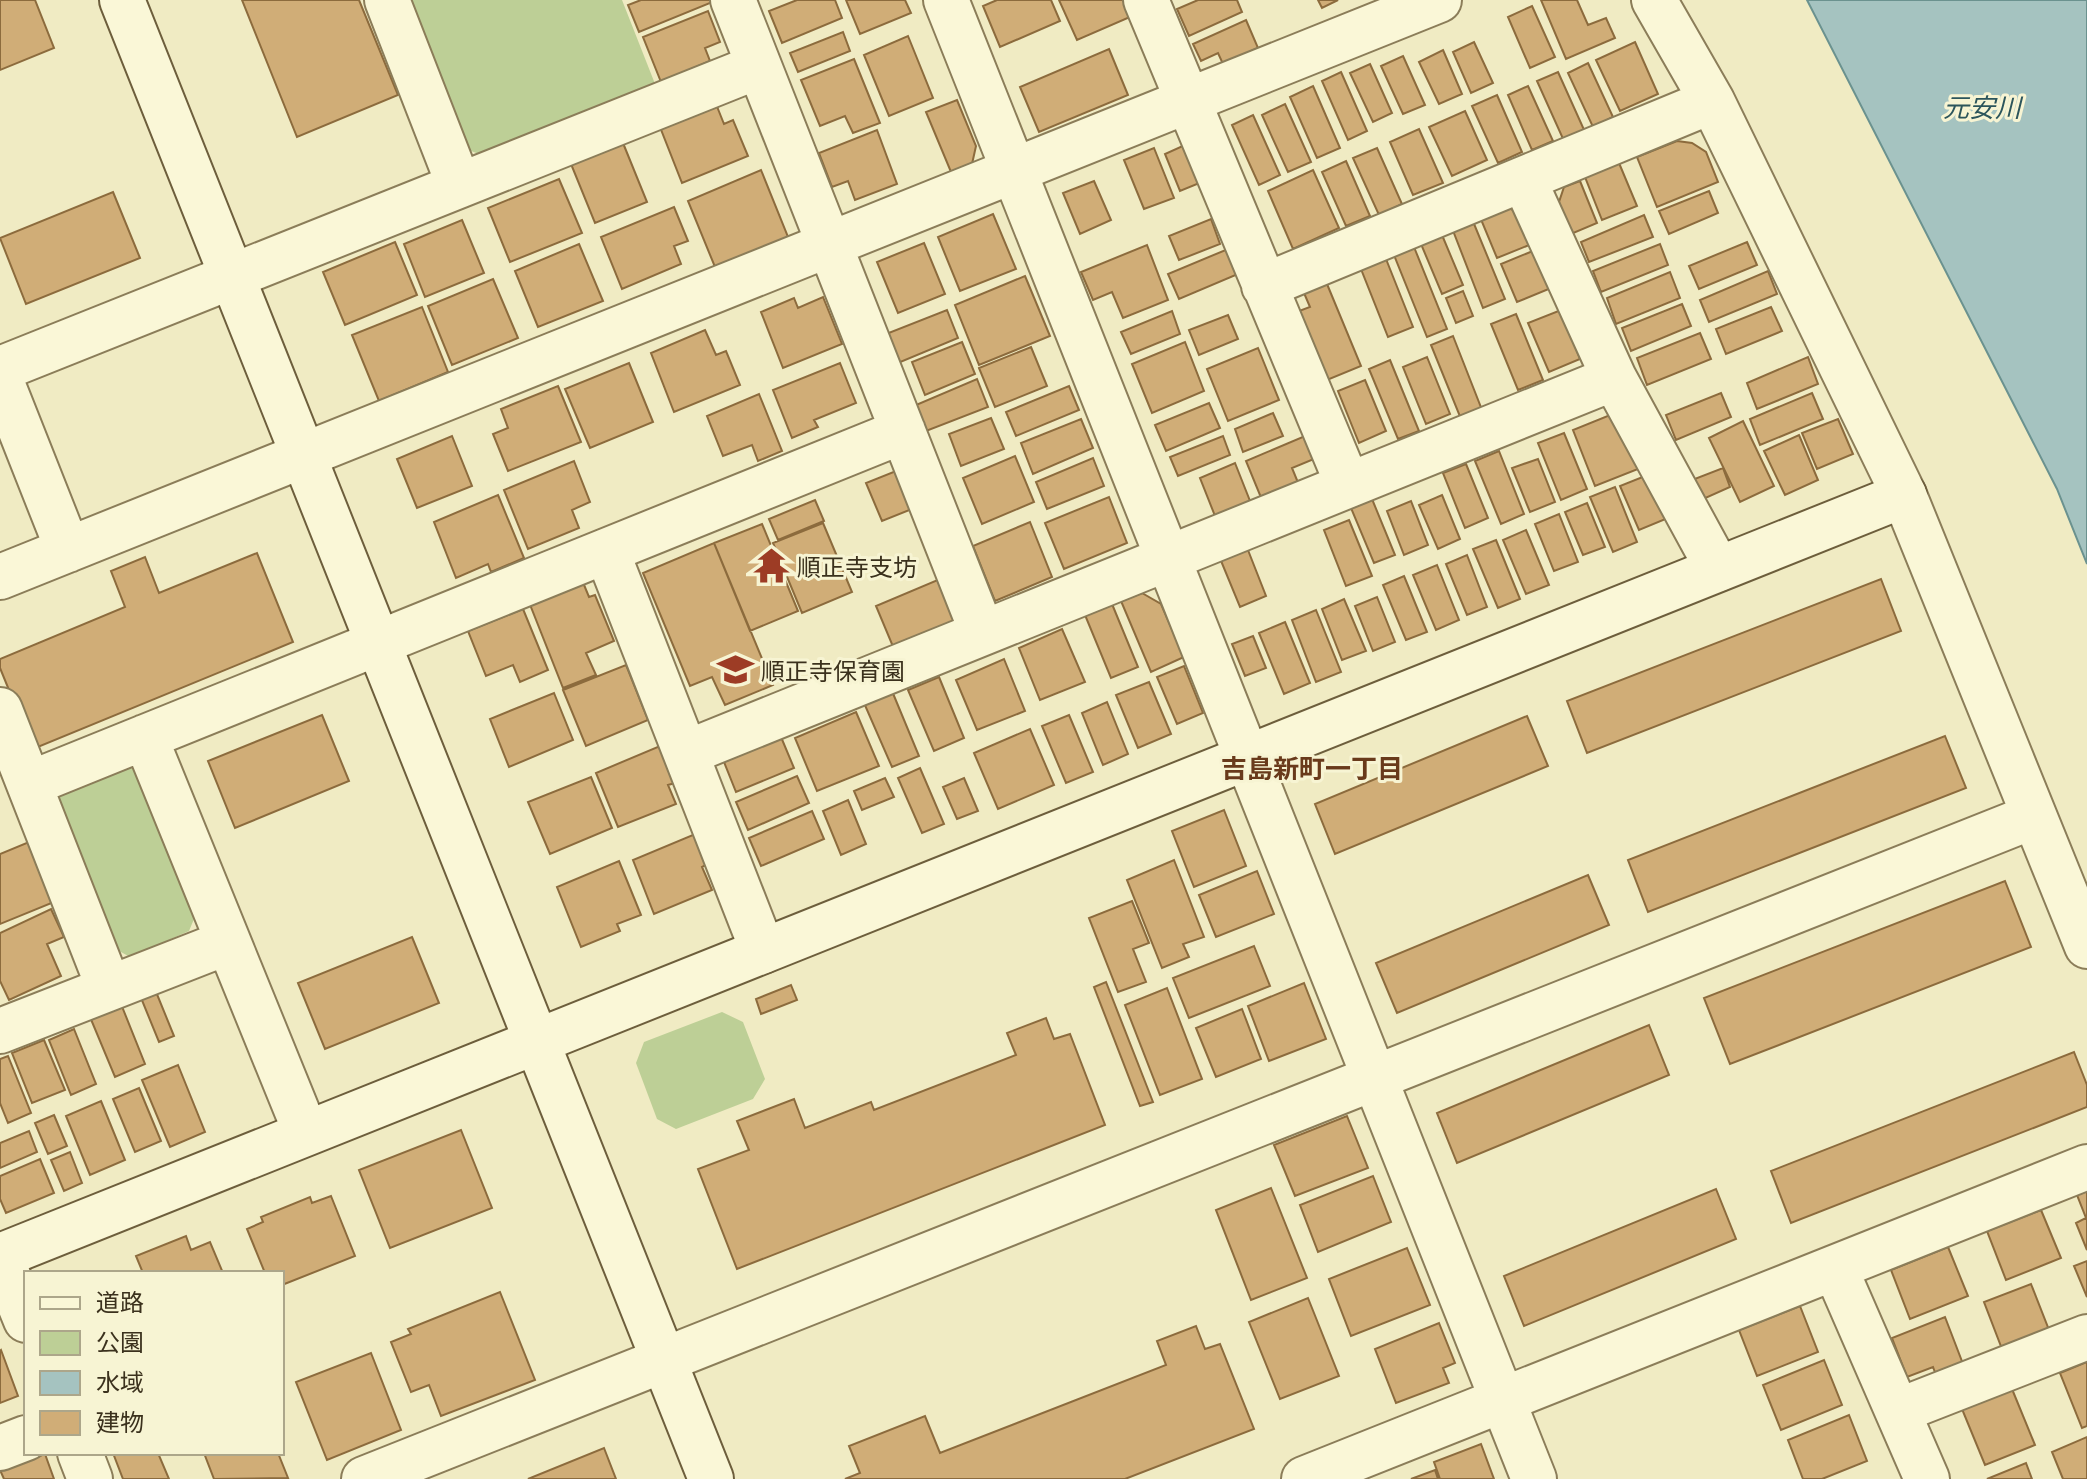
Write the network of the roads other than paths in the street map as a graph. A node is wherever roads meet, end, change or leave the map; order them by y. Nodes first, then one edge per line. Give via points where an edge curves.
1 (122, 0) edge
2 (387, 0) edge
3 (733, 0) edge
4 (946, 0) edge
5 (1146, 0) edge
6 (1439, 0) edge
7 (1654, 0) edge
8 (759, 66) junction
9 (1188, 101) junction
10 (1712, 101) junction
11 (1014, 171) junction
12 (1524, 180) junction
13 (459, 185) junction
14 (830, 245) junction
15 (232, 277) junction
16 (1264, 286) junction
17 (0, 369) edge
18 (0, 378) edge
19 (1614, 378) junction
20 (903, 431) junction
21 (303, 455) junction
22 (1348, 485) junction
23 (1904, 495) junction
24 (68, 550) junction
25 (607, 552) junction
26 (1168, 558) junction
27 (1718, 569) junction
28 (0, 577) edge
29 (982, 632) junction
30 (378, 644) junction
31 (0, 710) edge
32 (145, 737) junction
33 (686, 753) junction
34 (1247, 757) junction
35 (29, 784) junction
36 (2034, 816) junction
37 (228, 942) junction
38 (2087, 946) edge
39 (763, 951) junction
40 (109, 988) junction
41 (0, 1031) edge
42 (536, 1042) junction
43 (1375, 1078) junction
44 (306, 1133) junction
45 (2087, 1167) edge
46 (0, 1256) edge
47 (1835, 1268) junction
48 (24, 1315) edge
49 (2087, 1337) edge
50 (664, 1360) junction
51 (1503, 1400) junction
52 (1898, 1411) junction
53 (24, 1439) edge
54 (0, 1448) edge
55 (81, 1455) edge
56 (90, 1479) edge
57 (364, 1479) edge
58 (711, 1479) edge
59 (1304, 1479) edge
60 (1534, 1479) edge
61 (1927, 1479) edge

1 - 15 street
2 - 13 street
3 - 8 street
4 - 11 street
5 - 9 street
6 - 9 street
7 - 10 street
8 - 13 street
8 - 14 street
9 - 11 street
9 - 16 street
10 - 12 street
10 - 23 street
11 - 14 street
11 - 26 street
12 - 16 street
12 - 19 street
13 - 15 street
14 - 20 street
14 - 21 street
15 - 17 street
15 - 21 street
16 - 22 street
18 - 24 street
19 - 22 street
19 - 27 street
20 - 25 street
20 - 29 street
21 - 24 street
21 - 30 street
22 - 26 street
23 - 27 street
23 - 36 street
24 - 28 street
25 - 30 street
25 - 33 street
26 - 29 street
26 - 34 street
27 - 34 street
29 - 33 street
30 - 32 street
30 - 42 street
31 - 35 street
32 - 35 street
32 - 37 street
33 - 39 street
34 - 39 street
34 - 43 street
35 - 40 street
36 - 38 street
36 - 43 street
37 - 40 street
37 - 44 street
39 - 42 street
40 - 41 street
42 - 44 street
42 - 50 street
43 - 50 street
43 - 51 street
44 - 46 street
45 - 47 street
46 - 48 street
47 - 51 street
47 - 52 street
49 - 52 street
50 - 57 street
50 - 58 street
51 - 59 street
51 - 60 street
52 - 61 street
53 - 54 street
55 - 56 street

